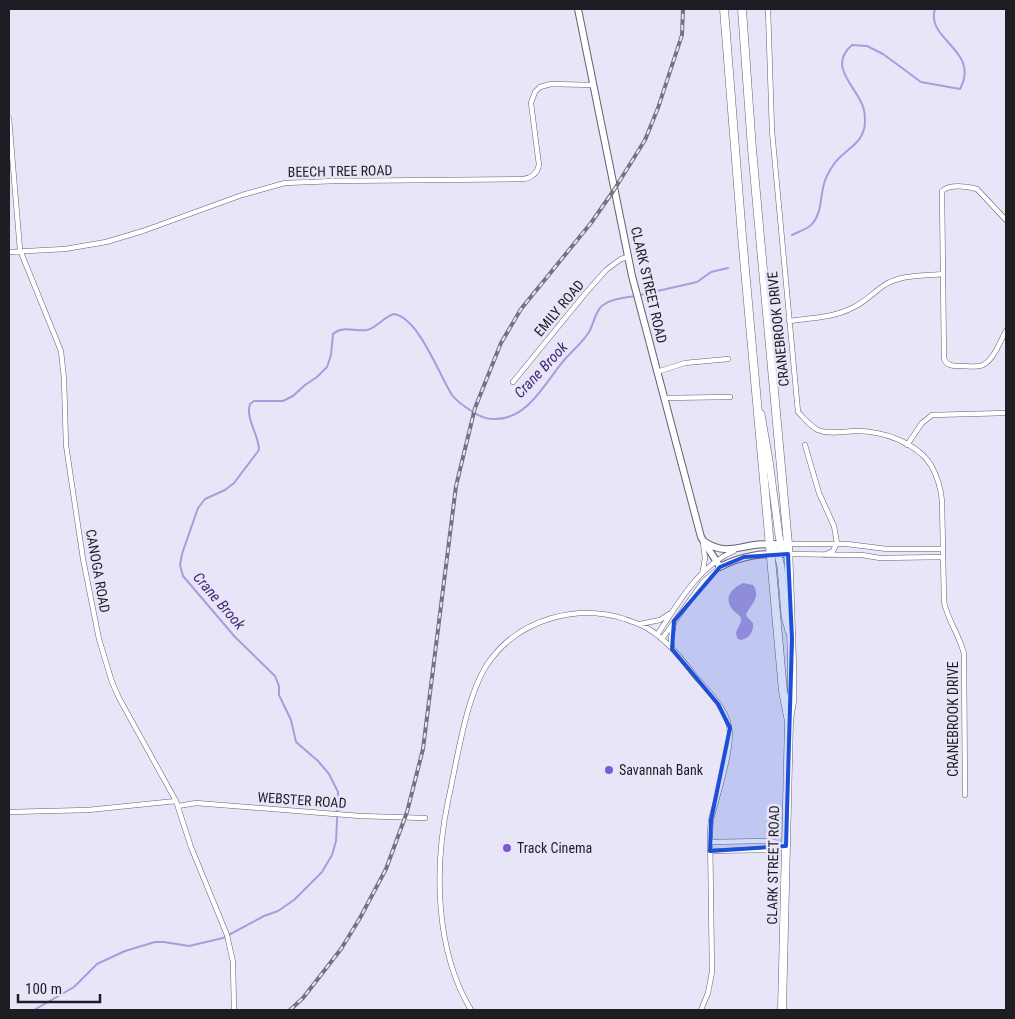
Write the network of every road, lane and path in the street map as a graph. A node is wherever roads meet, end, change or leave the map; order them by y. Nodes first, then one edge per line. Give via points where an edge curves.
1 (578, 9) edge
2 (724, 9) edge
3 (742, 9) edge
4 (768, 9) edge
5 (593, 85) junction
6 (9, 118) edge
7 (1006, 220) edge
8 (20, 251) junction
9 (9, 252) edge
10 (628, 257) junction
11 (943, 274) junction
12 (788, 321) junction
13 (1006, 331) edge
14 (728, 359) dead end
15 (657, 372) junction
16 (513, 382) dead end
17 (756, 394) junction
18 (730, 397) dead end
19 (664, 398) junction
20 (1006, 413) edge
21 (907, 444) junction
22 (804, 445) dead end
23 (702, 540) junction
24 (837, 543) junction
25 (771, 544) junction
26 (784, 544) junction
27 (943, 548) junction
28 (738, 549) junction
29 (775, 554) junction
30 (788, 554) junction
31 (823, 556) junction
32 (943, 557) junction
33 (716, 561) junction
34 (720, 567) junction
35 (702, 572) junction
36 (674, 610) junction
37 (674, 621) junction
38 (640, 624) junction
39 (656, 635) junction
40 (662, 639) junction
41 (792, 639) junction
42 (672, 648) junction
43 (789, 721) junction
44 (965, 795) dead end
45 (177, 804) junction
46 (9, 812) edge
47 (425, 818) dead end
48 (710, 842) junction
49 (786, 846) junction
50 (710, 851) junction
51 (234, 1010) edge
52 (471, 1010) edge
53 (701, 1010) edge
54 (782, 1010) edge

1 - 5 street, CLARK STREET ROAD
2 - 17 highway, CLARK STREET ROAD
3 - 26 highway, CLARK STREET ROAD
4 - 12 street, CRANEBROOK DRIVE via 772,131
5 - 8 street, BEECH TREE ROAD via 546,84 534,92 531,103 539,165 537,172 529,178 285,183 106,242 65,249
5 - 10 street, CLARK STREET ROAD
6 - 8 street, CANOGA ROAD
7 - 11 street via 976,189 953,187 944,190
8 - 9 street, BEECH TREE ROAD
8 - 45 street, CANOGA ROAD via 61,352 66,446 89,592 104,658 119,698
10 - 15 street, CLARK STREET ROAD
10 - 16 street, EMILY ROAD via 606,270
11 - 12 street via 891,281 859,305 831,315
11 - 13 street via 944,359 947,364 984,365
12 - 21 street, CRANEBROOK DRIVE via 798,412 809,424 823,431 884,434
14 - 15 street via 685,363
15 - 19 street, CLARK STREET ROAD
17 - 25 highway, CLARK STREET ROAD
17 - 26 main road
18 - 19 street
19 - 23 street, CLARK STREET ROAD
20 - 21 street via 932,414
21 - 27 street, CRANEBROOK DRIVE via 930,464 941,490
22 - 24 street via 819,493 834,526
23 - 28 street via 716,548
23 - 33 street, CLARK STREET ROAD
23 - 35 street via 705,558
24 - 26 street
24 - 27 street via 887,550
24 - 31 street via 833,552
25 - 26 street
25 - 28 street
25 - 29 highway, CLARK STREET ROAD
26 - 30 highway, CLARK STREET ROAD
27 - 32 street, CRANEBROOK DRIVE
28 - 33 street
29 - 30 street
29 - 34 street via 744,557
29 - 41 main road via 781,567 785,616
29 - 43 highway, CLARK STREET ROAD via 783,691
30 - 31 street
30 - 41 highway, CLARK STREET ROAD
31 - 32 street
32 - 44 street, CRANEBROOK DRIVE via 946,611 964,654
33 - 34 street, CLARK STREET ROAD
33 - 35 street
34 - 37 street
35 - 36 street
36 - 38 street via 660,620
36 - 39 street
37 - 40 street
37 - 42 street
38 - 39 street
38 - 52 street via 593,612 548,619 518,634 503,646 491,659 477,685 447,809 439,869 446,940
39 - 40 street
40 - 42 street
41 - 43 highway, CLARK STREET ROAD
42 - 48 street via 718,704 730,728 729,747 711,820
43 - 49 highway, CLARK STREET ROAD
45 - 46 street, WEBSTER ROAD
45 - 47 street, WEBSTER ROAD
45 - 51 street, CANOGA ROAD via 231,949
48 - 49 street via 772,841
48 - 50 street
49 - 50 street via 771,850
49 - 54 highway, CLARK STREET ROAD
50 - 53 street via 712,972

